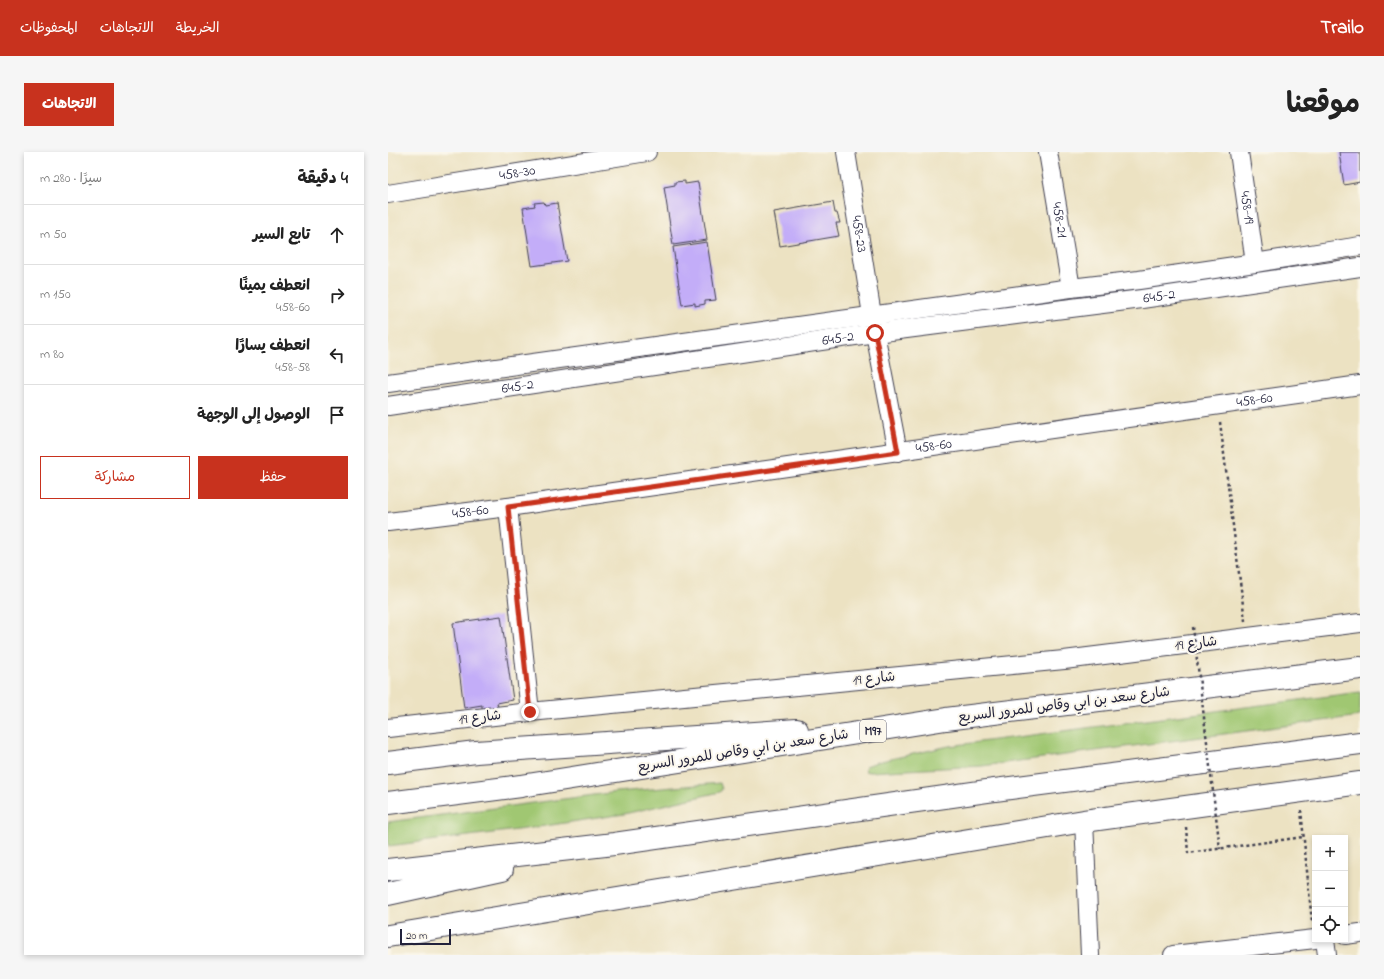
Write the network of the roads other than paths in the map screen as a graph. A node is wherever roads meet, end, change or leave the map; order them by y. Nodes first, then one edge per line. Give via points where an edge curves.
1 (647, 152) edge
2 (846, 152) edge
3 (1048, 152) edge
4 (1239, 152) edge
5 (388, 194) edge
6 (1360, 246) edge
7 (1255, 263) junction
8 (1360, 267) edge
9 (1139, 280) junction
10 (1071, 288) junction
11 (1142, 299) junction
12 (872, 315) junction
13 (875, 333) junction
14 (388, 383) edge
15 (1360, 385) edge
16 (388, 406) edge
17 (898, 452) junction
18 (508, 507) junction
19 (388, 522) edge
20 (1360, 623) edge
21 (1360, 668) edge
22 (530, 712) junction
23 (946, 719) junction
24 (388, 728) edge
25 (1360, 743) edge
26 (388, 763) edge
27 (1360, 783) edge
28 (388, 803) edge
29 (1084, 821) junction
30 (614, 844) junction
31 (388, 870) edge
32 (388, 894) edge
33 (1360, 933) edge
34 (1348, 935) edge
35 (388, 936) edge
36 (1312, 940) edge
37 (1320, 943) edge
38 (1090, 955) edge
39 (1173, 955) edge
40 (1327, 955) edge

1 - 5 street, 458-30
2 - 12 street, 458-23
3 - 10 street, 458-21
4 - 7 street, 458-19
6 - 7 street, 645-2
7 - 9 street, 645-2
8 - 11 street, 645-2
9 - 10 street, 645-2
9 - 11 street
10 - 12 street, 645-2
11 - 13 street, 645-2
12 - 14 street, 645-2
13 - 16 street, 645-2
13 - 17 street
15 - 17 street, 458-60
17 - 18 street, 458-60
18 - 19 street, 458-60
18 - 22 street
20 - 22 street, شارع 19 via 1064,660
21 - 23 main road, شارع سعد بن ابي وقاص للمرور السريع / M97
22 - 24 street, شارع 19
23 - 26 main road via 476,752
23 - 28 main road, شارع سعد بن ابي وقاص للمرور السريع / M97 via 521,786
25 - 30 main road via 987,791
27 - 29 main road
29 - 35 main road
29 - 38 street
30 - 31 main road
30 - 32 main road
33 - 34 street
36 - 39 street
37 - 40 street

